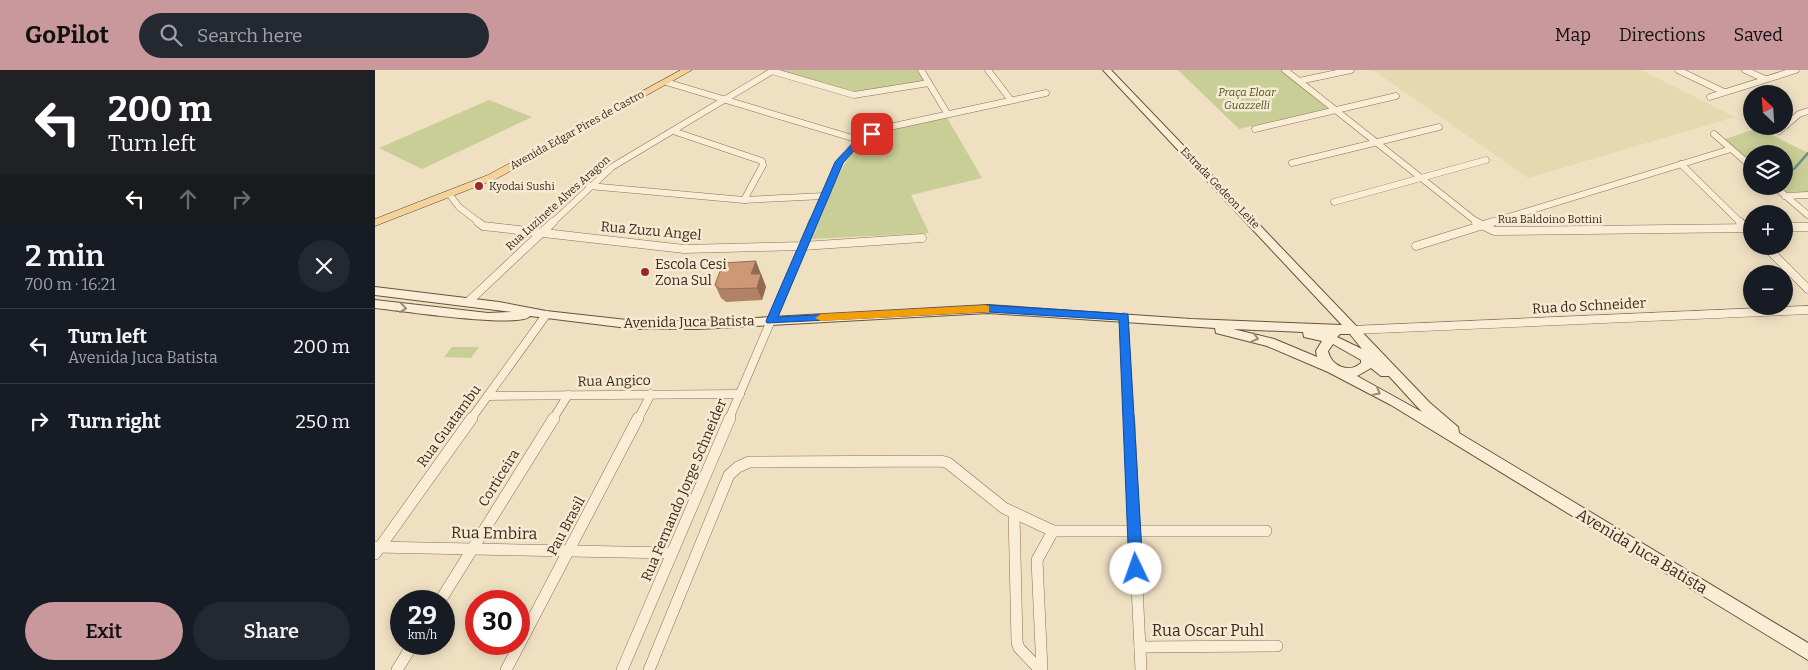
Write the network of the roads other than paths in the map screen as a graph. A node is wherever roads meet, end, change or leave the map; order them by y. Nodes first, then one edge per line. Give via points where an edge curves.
1 (687, 70) edge
2 (773, 70) edge
3 (921, 70) edge
4 (988, 70) edge
5 (1107, 70) edge
6 (1285, 70) edge
7 (1351, 70) edge
8 (1679, 70) edge
9 (1745, 70) edge
10 (1796, 70) edge
11 (1765, 80) junction
12 (1299, 81) junction
13 (666, 82) junction
14 (929, 83) junction
15 (1725, 92) junction
16 (1047, 93) dead end
17 (1396, 96) dead end
18 (1710, 97) dead end
19 (725, 99) junction
20 (1010, 99) junction
21 (1335, 110) junction
22 (1808, 111) edge
23 (947, 112) junction
24 (1793, 119) edge
25 (1439, 127) dead end
26 (1255, 129) dead end
27 (673, 131) junction
28 (1714, 134) dead end
29 (859, 140) junction
30 (1375, 142) junction
31 (1731, 149) junction
32 (1743, 159) edge
33 (1485, 160) dead end
34 (1292, 163) dead end
35 (1681, 164) junction
36 (1421, 178) junction
37 (589, 186) junction
38 (450, 195) junction
39 (1808, 195) edge
40 (824, 196) junction
41 (1785, 196) joint
42 (744, 200) junction
43 (1335, 202) dead end
44 (1808, 216) edge
45 (375, 221) edge
46 (1743, 223) edge
47 (1480, 225) junction
48 (1793, 227) edge
49 (1808, 227) edge
50 (1743, 230) edge
51 (540, 233) junction
52 (923, 238) dead end
53 (803, 246) junction
54 (1416, 246) dead end
55 (1774, 255) edge
56 (1808, 289) edge
57 (375, 291) edge
58 (468, 302) junction
59 (375, 304) edge
60 (499, 306) junction
61 (1333, 306) junction
62 (1808, 310) edge
63 (546, 315) junction
64 (488, 317) junction
65 (1124, 317) junction
66 (771, 321) junction
67 (1191, 322) junction
68 (1354, 330) junction
69 (1334, 334) junction
70 (1368, 336) junction
71 (1368, 359) junction
72 (1333, 369) junction
73 (651, 394) junction
74 (740, 394) junction
75 (568, 395) junction
76 (488, 396) junction
77 (1425, 406) junction
78 (1476, 451) junction
79 (1014, 513) junction
80 (1135, 530) junction
81 (1053, 531) junction
82 (1266, 531) dead end
83 (377, 549) edge
84 (472, 549) junction
85 (569, 551) junction
86 (672, 553) junction
87 (447, 590) edge
88 (1277, 646) dead end
89 (1140, 647) junction
90 (1808, 652) edge
91 (406, 655) edge
92 (397, 670) edge
93 (506, 670) edge
94 (622, 670) edge
95 (649, 670) edge
96 (1041, 670) edge
97 (1141, 670) edge

1 - 13 main road, Avenida Edgar Pires de Castro
2 - 14 street via 854,96
2 - 19 street, Rua Luzinete Alves Aragon
3 - 14 street
4 - 20 street
5 - 61 main road, Estrada Gedeon Leite
6 - 12 street, Rua Baldoino Bottini
7 - 12 street
8 - 15 street
9 - 11 street
10 - 11 street
11 - 15 street
12 - 21 street, Rua Baldoino Bottini
13 - 19 street
13 - 38 main road, Avenida Edgar Pires de Castro via 492,177
14 - 23 street
15 - 18 street
16 - 20 street
17 - 21 street
19 - 27 street, Rua Luzinete Alves Aragon
19 - 29 street
20 - 23 street
21 - 26 street
21 - 30 street, Rua Baldoino Bottini
22 - 24 street
23 - 29 street via 885,128
25 - 30 street
27 - 37 street, Rua Luzinete Alves Aragon via 612,167
27 - 42 street via 762,161 763,165
28 - 31 street
29 - 40 street, Rua Fernando Jorge Schneider via 839,162
30 - 34 street
30 - 36 street, Rua Baldoino Bottini
31 - 32 street
31 - 35 street
33 - 36 street
35 - 46 street
35 - 47 street
36 - 43 street
36 - 47 street, Rua Baldoino Bottini
37 - 42 street
37 - 51 street, Rua Luzinete Alves Aragon
38 - 45 main road, Avenida Edgar Pires de Castro
38 - 51 street, Rua Zuzu Angel via 459,207 483,226
39 - 41 street
40 - 42 street
40 - 53 street, Rua Fernando Jorge Schneider
41 - 44 street
47 - 50 street, Rua Baldoino Bottini via 1494,231
47 - 54 street
48 - 49 street
51 - 53 street, Rua Zuzu Angel via 685,249
51 - 58 street, Rua Luzinete Alves Aragon
52 - 53 street, Rua Zuzu Angel
53 - 66 street, Rua Fernando Jorge Schneider
55 - 56 street
57 - 58 main road, Avenida Juca Batista
58 - 60 main road, Avenida Juca Batista
59 -> 64 main road, Avenida Juca Batista
60 - 63 main road, Avenida Juca Batista
60 - 64 main road via 501,312
61 - 68 main road, Estrada Gedeon Leite
61 - 69 main road via 1337,318
62 - 70 street, Rua do Schneider
63 - 64 main road, Avenida Juca Batista
63 - 66 main road, Avenida Juca Batista via 636,325
63 - 76 street, Rua Guatambu
65 - 66 main road, Avenida Juca Batista via 988,309
65 - 67 main road, Avenida Juca Batista
65 - 80 street
66 - 74 street, Rua Fernando Jorge Schneider
67 - 69 main road, Avenida Juca Batista
67 -> 72 main road, Avenida Juca Batista via 1270,342
68 - 69 main road
68 - 70 main road, Estrada Gedeon Leite
69 - 71 main road, Avenida Juca Batista
69 - 72 main road via 1324,347 1322,356
70 - 71 main road
70 - 77 main road, Avenida Juca Batista
71 - 72 main road via 1365,368 1354,373
71 - 77 main road, Avenida Juca Batista
72 -> 78 main road, Avenida Juca Batista
73 - 74 street, Rua Angico
73 - 75 street, Rua Angico
73 - 85 street, Pau Brasil
74 - 86 street, Rua Fernando Jorge Schneider
75 - 76 street, Rua Angico
75 - 84 street, Corticeira
76 - 83 street, Rua Guatambu
77 - 78 main road, Avenida Juca Batista
78 - 90 main road, Avenida Juca Batista
79 - 81 street
79 - 95 street via 941,461 749,462 729,475
79 - 96 street via 1017,642
80 - 81 street
80 - 82 street
80 - 89 street
81 - 96 street via 1037,560
83 - 84 street, Rua Embira
84 - 85 street, Rua Embira
84 - 87 street, Corticeira
85 - 86 street, Rua Embira
85 - 93 street, Pau Brasil
86 - 94 street, Rua Fernando Jorge Schneider
88 - 89 street, Rua Oscar Puhl
89 - 97 street
91 - 92 street

